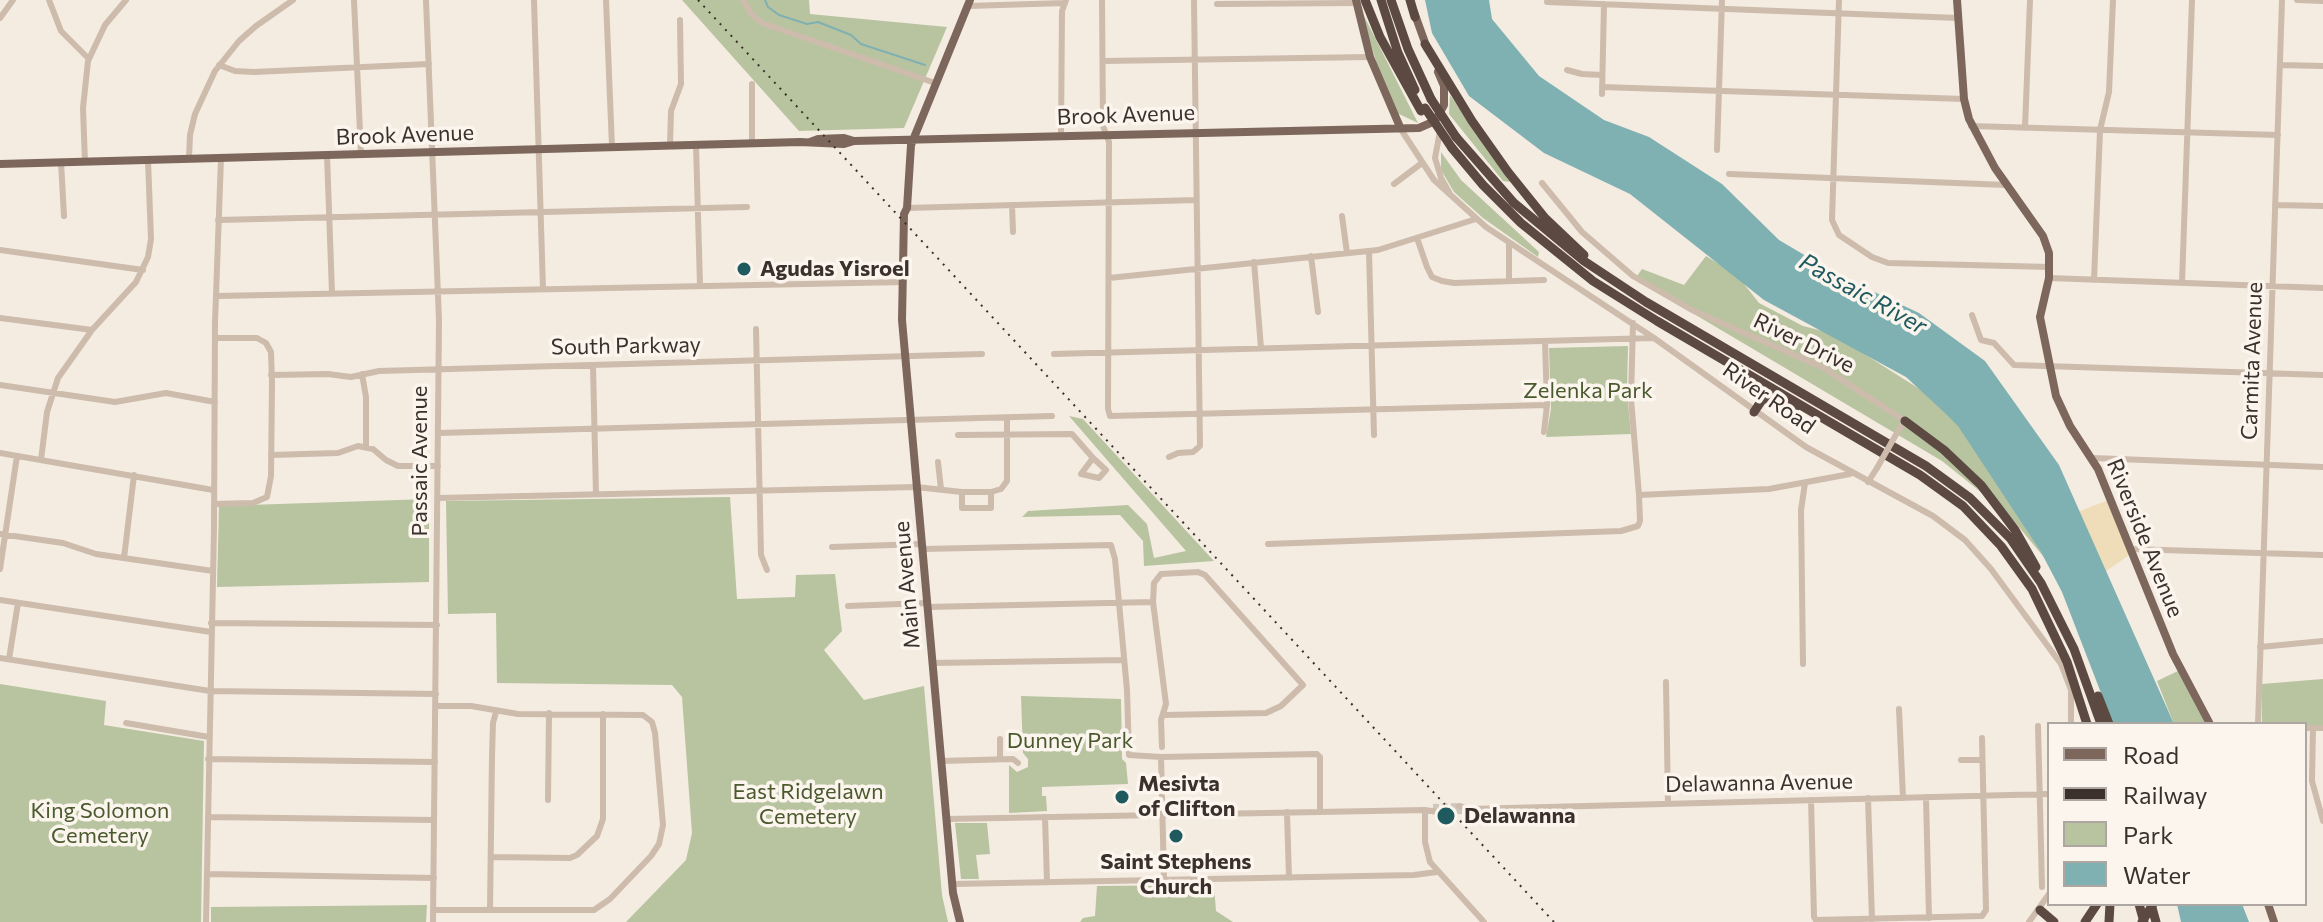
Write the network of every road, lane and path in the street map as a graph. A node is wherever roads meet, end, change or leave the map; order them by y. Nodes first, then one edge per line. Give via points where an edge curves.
1 (13, 0) edge
2 (49, 0) edge
3 (126, 0) edge
4 (293, 0) edge
5 (354, 0) edge
6 (426, 0) edge
7 (534, 0) edge
8 (606, 0) edge
9 (743, 0) edge
10 (751, 0) edge
11 (1102, 0) edge
12 (1194, 0) edge
13 (1381, 0) edge
14 (1391, 0) edge
15 (1410, 0) edge
16 (1839, 0) edge
17 (1957, 0) edge
18 (2030, 0) edge
19 (2113, 0) edge
20 (2192, 0) edge
21 (2282, 0) edge
22 (2297, 0) edge
23 (1065, 1) edge
24 (1359, 1) edge
25 (2323, 1) edge
26 (1244, 2) edge
27 (1299, 2) edge
28 (1547, 2) dead end
29 (1604, 2) edge
30 (969, 3) edge
31 (1217, 4) dead end
32 (1722, 4) edge
33 (751, 13) junction
34 (1838, 14) junction
35 (1415, 17) joint
36 (0, 18) edge
37 (1958, 18) junction
38 (680, 20) dead end
39 (1425, 44) junction
40 (1370, 57) junction
41 (89, 59) junction
42 (1194, 60) junction
43 (1103, 61) junction
44 (429, 64) junction
45 (219, 65) junction
46 (2280, 65) junction
47 (2323, 66) edge
48 (357, 67) junction
49 (1567, 70) dead end
50 (1602, 75) junction
51 (935, 83) junction
52 (752, 84) dead end
53 (1444, 86) junction
54 (1719, 91) junction
55 (1836, 94) junction
56 (1964, 99) junction
57 (1426, 106) junction
58 (1390, 107) junction
59 (1971, 126) junction
60 (1377, 127) junction
61 (1400, 127) junction
62 (1419, 128) junction
63 (2025, 128) junction
64 (2100, 130) junction
65 (1195, 131) junction
66 (1106, 133) junction
67 (2188, 133) junction
68 (1061, 135) junction
69 (2278, 135) junction
70 (912, 139) junction
71 (752, 143) junction
72 (670, 145) junction
73 (696, 145) junction
74 (612, 147) junction
75 (538, 149) junction
76 (1717, 150) dead end
77 (432, 152) junction
78 (361, 154) junction
79 (327, 155) junction
80 (189, 158) junction
81 (221, 158) junction
82 (148, 160) junction
83 (61, 162) junction
84 (85, 162) junction
85 (1422, 163) junction
86 (0, 164) edge
87 (1729, 174) dead end
88 (1834, 177) junction
89 (1542, 183) dead end
90 (1394, 184) dead end
91 (2006, 185) junction
92 (1196, 200) junction
93 (1109, 202) junction
94 (1459, 204) junction
95 (1012, 205) junction
96 (2275, 205) junction
97 (2323, 206) edge
98 (747, 207) dead end
99 (697, 208) junction
100 (907, 208) junction
101 (540, 212) junction
102 (435, 215) junction
103 (64, 216) dead end
104 (1342, 216) dead end
105 (329, 218) junction
106 (1476, 219) junction
107 (218, 220) junction
108 (1013, 232) dead end
109 (1417, 238) junction
110 (1509, 243) junction
111 (0, 250) edge
112 (1369, 251) junction
113 (1347, 253) junction
114 (1311, 256) junction
115 (1254, 262) junction
116 (2050, 267) junction
117 (1197, 268) junction
118 (143, 270) junction
119 (1109, 278) junction
120 (2049, 278) junction
121 (1544, 280) dead end
122 (2094, 280) junction
123 (1509, 281) junction
124 (903, 282) junction
125 (2182, 283) junction
126 (700, 285) junction
127 (2272, 286) junction
128 (2323, 288) edge
129 (543, 289) junction
130 (438, 291) junction
131 (1630, 292) junction
132 (332, 293) junction
133 (217, 296) junction
134 (1318, 312) dead end
135 (1972, 315) dead end
136 (0, 318) edge
137 (1633, 323) junction
138 (756, 329) dead end
139 (92, 330) junction
140 (215, 338) junction
141 (1634, 338) junction
142 (1654, 338) junction
143 (1545, 341) junction
144 (1372, 346) junction
145 (1261, 348) junction
146 (1198, 350) junction
147 (1108, 353) junction
148 (982, 354) dead end
149 (1054, 354) dead end
150 (904, 357) junction
151 (757, 361) junction
152 (593, 366) junction
153 (2049, 366) junction
154 (439, 369) junction
155 (362, 374) junction
156 (2269, 374) junction
157 (271, 375) junction
158 (2323, 375) edge
159 (0, 385) edge
160 (52, 392) junction
161 (215, 402) junction
162 (1547, 405) junction
163 (1373, 410) junction
164 (1754, 412) junction
165 (1200, 414) junction
166 (1052, 416) dead end
167 (1007, 421) junction
168 (1905, 421) junction
169 (910, 422) junction
170 (758, 426) junction
171 (595, 430) junction
172 (1544, 432) dead end
173 (438, 433) junction
174 (1007, 433) junction
175 (958, 435) dead end
176 (1374, 435) dead end
177 (366, 447) junction
178 (1873, 447) junction
179 (0, 453) edge
180 (271, 455) junction
181 (17, 456) junction
182 (1169, 457) dead end
183 (1093, 458) dead end
184 (1823, 458) junction
185 (2093, 458) junction
186 (41, 460) junction
187 (938, 462) dead end
188 (2267, 465) junction
189 (438, 466) junction
190 (2323, 467) edge
191 (1852, 474) junction
192 (134, 475) junction
193 (1825, 479) junction
194 (1868, 482) junction
195 (1805, 483) junction
196 (916, 487) junction
197 (941, 489) junction
198 (213, 490) junction
199 (760, 490) junction
200 (962, 492) junction
201 (991, 492) junction
202 (596, 494) junction
203 (1639, 495) junction
204 (438, 498) junction
205 (214, 504) junction
206 (3, 534) edge
207 (1268, 544) dead end
208 (921, 546) junction
209 (832, 547) dead end
210 (2130, 549) junction
211 (2264, 553) junction
212 (2323, 555) edge
213 (124, 558) junction
214 (0, 569) edge
215 (767, 570) dead end
216 (213, 571) junction
217 (2050, 599) junction
218 (0, 600) edge
219 (1119, 602) junction
220 (1153, 602) junction
221 (18, 603) junction
222 (926, 605) junction
223 (848, 606) dead end
224 (211, 623) junction
225 (437, 625) junction
226 (211, 632) junction
227 (2066, 632) junction
228 (2323, 641) edge
229 (2260, 647) junction
230 (0, 658) edge
231 (9, 659) junction
232 (1124, 660) junction
233 (931, 663) junction
234 (1803, 664) dead end
235 (1666, 682) dead end
236 (210, 691) junction
237 (436, 694) junction
238 (436, 706) junction
239 (1899, 709) dead end
240 (496, 712) junction
241 (549, 713) junction
242 (603, 714) junction
243 (1164, 715) junction
244 (2071, 722) edge
245 (2086, 722) edge
246 (2100, 722) edge
247 (2108, 722) edge
248 (2209, 722) edge
249 (2258, 722) edge
250 (126, 723) dead end
251 (2038, 726) dead end
252 (2309, 728) edge
253 (2323, 728) edge
254 (209, 737) junction
255 (1982, 738) dead end
256 (1000, 739) dead end
257 (1162, 747) dead end
258 (1161, 757) junction
259 (208, 759) junction
260 (1000, 759) junction
261 (1961, 760) dead end
262 (1981, 760) junction
263 (941, 761) junction
264 (435, 762) junction
265 (1018, 763) dead end
266 (2047, 794) edge
267 (2040, 795) junction
268 (1982, 796) junction
269 (1926, 797) junction
270 (1868, 798) junction
271 (1903, 798) junction
272 (548, 800) dead end
273 (1811, 800) junction
274 (1668, 804) junction
275 (1464, 809) tunnel mouth
276 (1287, 812) junction
277 (1320, 812) junction
278 (1162, 814) junction
279 (208, 817) junction
280 (1045, 817) junction
281 (947, 819) junction
282 (434, 820) junction
283 (2323, 821) edge
284 (491, 857) junction
285 (1437, 872) junction
286 (207, 874) junction
287 (434, 878) junction
288 (1289, 878) junction
289 (1164, 880) junction
290 (1047, 882) junction
291 (953, 884) junction
292 (2042, 887) dead end
293 (2047, 898) edge
294 (433, 910) junction
295 (490, 910) junction
296 (2040, 910) junction
297 (1929, 918) junction
298 (1872, 920) junction
299 (206, 922) edge
300 (433, 922) edge
301 (960, 922) edge
302 (1484, 922) edge
303 (2029, 922) edge
304 (2054, 922) edge

1 - 36 street
2 - 41 street via 61,31
3 - 41 street via 105,25
4 - 45 street via 256,26
5 - 48 street
6 - 44 street, Passaic Avenue
7 - 75 street
8 - 74 street
9 - 33 street
10 - 33 street
11 - 43 street
12 - 42 street
13 - 57 highway via 1398,53
14 - 57 highway
15 - 35 highway
16 - 34 street
17 - 37 main road
18 - 63 street
19 - 64 street via 2109,92
20 - 67 street
21 - 46 street, Carmita Avenue
22 - 25 street
23 - 30 street
23 - 68 street
24 - 27 street
24 - 40 main road
24 - 57 highway
26 - 27 street
26 - 31 street
28 - 29 street
29 - 32 street
29 - 50 street
30 - 51 main road, Main Avenue
32 - 34 street
32 - 54 street
33 - 51 street via 762,23
34 - 37 street
34 - 55 street
35 - 39 main road
37 - 56 main road
38 - 72 street via 681,84 671,111
39 - 53 main road
39 - 131 highway via 1481,134 1536,207
40 - 42 street
40 - 58 main road
41 - 84 street via 84,81
42 - 43 street
42 - 65 street
43 - 66 street
44 - 48 street
44 - 77 street, Passaic Avenue
45 - 48 street via 254,72
45 - 80 street via 195,114
46 - 47 street
46 - 69 street, Carmita Avenue
48 - 78 street
49 - 50 street
50 - 54 street via 1602,90
51 - 70 main road, Main Avenue
52 - 71 street
53 - 62 main road via 1439,117
53 - 94 street via 1446,106 1435,158
54 - 55 street
54 - 76 street
55 - 56 street
55 - 88 street
56 - 59 main road
57 - 131 highway, bridge via 1527,216
57 - 178 highway, bridge via 1452,148 1507,210 1586,275
58 - 60 main road via 1389,119
58 - 61 main road
58 - 62 main road via 1402,121
59 - 63 street
59 - 91 main road
60 - 61 main road, Brook Avenue
60 - 65 main road, Brook Avenue
61 - 62 main road, Brook Avenue
61 - 85 street, River Road
63 - 64 street
64 - 67 street
64 - 122 street
65 - 66 main road, Brook Avenue
65 - 92 street
66 - 68 main road, Brook Avenue
66 - 93 street
67 - 69 street
67 - 125 street
68 - 70 main road, Brook Avenue
69 - 96 street, Carmita Avenue
70 - 71 main road, Brook Avenue
70 - 100 main road, Main Avenue
71 - 73 main road, Brook Avenue
72 - 73 main road, Brook Avenue
72 - 74 main road, Brook Avenue
73 - 99 street
74 - 75 main road, Brook Avenue
75 - 77 main road, Brook Avenue
75 - 101 street
77 - 78 main road, Brook Avenue
77 - 102 street, Passaic Avenue
78 - 79 main road, Brook Avenue
79 - 81 main road, Brook Avenue
79 - 105 street
80 - 81 main road, Brook Avenue
80 - 82 main road, Brook Avenue
81 - 107 street
82 - 84 main road, Brook Avenue
82 - 118 street via 151,239
83 - 84 main road, Brook Avenue
83 - 86 main road, Brook Avenue
83 - 103 street
85 - 90 street
85 - 94 street, River Road
87 - 88 street
88 - 91 street
88 - 116 street via 1833,225 1849,243 1879,260
89 - 168 street, River Drive via 1573,223 1656,291 1824,368
91 - 116 main road via 2043,236
92 - 93 street
92 - 117 street
93 - 95 street
93 - 119 street
94 - 106 street, River Road
95 - 100 street
95 - 108 street
96 - 97 street
96 - 127 street, Carmita Avenue
98 - 99 street
99 - 101 street
99 - 126 street
100 - 124 main road, Main Avenue
101 - 102 street
101 - 129 street
102 - 105 street
102 - 130 street, Passaic Avenue
104 - 113 street
105 - 107 street
105 - 132 street
106 - 109 street
106 - 110 street, River Road
107 - 133 street
109 - 112 street
109 - 123 street via 1437,279
110 - 123 street
110 - 137 street, River Road
111 - 118 street
112 - 113 street
112 - 144 street
113 - 114 street
114 - 115 street
114 - 134 street
115 - 117 street
115 - 145 street
116 - 120 main road, Riverside Avenue
117 - 119 street
117 - 146 street
118 - 139 street
119 - 147 street
120 - 122 street
120 - 153 main road, Riverside Avenue via 2040,317
121 - 123 street
122 - 125 street
124 - 126 street
124 - 150 main road, Main Avenue
125 - 127 street
126 - 129 street
127 - 128 street
127 - 156 street, Carmita Avenue
129 - 130 street
130 - 132 street
130 - 154 street, Passaic Avenue
131 - 217 highway via 1956,486 2010,538
132 - 133 street
133 - 140 street
135 - 153 street via 1981,340 1994,343 2014,365
136 - 139 street
137 - 141 street
137 - 142 street, River Road
138 - 151 street
139 - 160 street
140 - 157 street via 262,340 271,352
140 - 161 street
141 - 142 street
141 - 143 street
141 - 203 street via 1631,399
142 - 164 street, River Road
143 - 144 street
143 - 162 street
144 - 145 street
144 - 163 street
145 - 146 street
146 - 147 street
146 - 165 street
147 - 149 street
147 - 165 street via 1109,413 1114,417
148 - 150 street, South Parkway
150 - 151 street, South Parkway
150 - 169 main road, Main Avenue
151 - 152 street, South Parkway
151 - 170 street
152 - 154 street, South Parkway
152 - 171 street
153 - 156 street
153 - 185 main road, Riverside Avenue via 2060,407
154 - 155 street, South Parkway
154 - 173 street, Passaic Avenue
155 - 157 street, South Parkway
155 - 177 street
156 - 158 street
156 - 188 street, Carmita Avenue
157 - 180 street
159 - 160 street
160 - 161 street via 115,402 166,393
160 - 186 street
161 - 198 street
162 - 163 street
162 - 172 street
163 - 165 street
163 - 176 street
164 - 178 highway via 1762,400 1773,399
164 - 184 street, River Road
165 - 182 street via 1199,448
166 - 167 street
167 - 169 street
167 - 174 street
168 - 194 street, bridge
168 - 217 highway via 1954,458 1990,495 2031,556
169 - 170 street
169 - 196 main road, Main Avenue
170 - 171 street
170 - 199 street
171 - 173 street
171 - 202 street
173 - 189 street, Passaic Avenue
174 - 175 street
174 - 183 street via 1072,434
174 - 201 street via 1007,481
177 - 180 street via 332,454
177 - 189 street via 398,466
178 - 245 highway via 1949,495 2007,552 2052,628
179 - 181 street
180 - 205 street via 267,497
181 - 186 street
181 - 206 street
184 - 191 street, River Road
184 - 193 street via 1831,469
185 - 188 street
185 - 210 main road, Riverside Avenue
186 - 192 street
187 - 197 street
188 - 190 street
188 - 211 street, Carmita Avenue
189 - 204 street, Passaic Avenue
191 - 193 street
191 - 194 street, River Road
192 - 198 street
192 - 213 street
193 - 195 street
194 - 244 street, River Road via 1933,516 1991,569 2067,677
195 - 203 street
195 - 234 street
196 - 197 street
196 - 199 street
196 - 208 main road, Main Avenue
197 - 200 street
198 - 205 street
199 - 202 street
199 - 215 street via 761,555
200 - 201 street
200 - 201 street via 962,508 991,508
202 - 204 street
203 - 207 street via 1638,526 1621,531
204 - 225 street, Passaic Avenue
205 - 216 street
206 - 213 street
206 - 214 street
208 - 209 street
208 - 219 street via 1112,546
208 - 222 main road, Main Avenue
210 - 211 street
210 - 248 main road, Riverside Avenue via 2173,654
211 - 212 street
211 - 229 street, Carmita Avenue
213 - 216 street
216 - 224 street
217 - 227 highway
218 - 221 street
219 - 220 street
219 - 222 street
219 - 232 street
220 - 243 street
220 - 243 street via 1157,576 1201,573 1303,685 1266,713
221 - 226 street
221 - 231 street
222 - 223 street
222 - 233 main road, Main Avenue
224 - 225 street
224 - 226 street
225 - 237 street, Passaic Avenue
226 - 236 street
227 - 246 highway
227 - 247 highway
228 - 229 street
229 - 249 street, Carmita Avenue
230 - 231 street
231 - 236 street
232 - 233 street
232 - 258 street via 1129,755
233 - 263 main road, Main Avenue
235 - 274 street
236 - 237 street
236 - 254 street
237 - 238 street, Passaic Avenue
238 - 240 street
238 - 264 street, Passaic Avenue
239 - 271 street
240 - 241 street
240 - 284 street
241 - 242 street
241 - 272 street
242 - 284 street via 603,819 597,836 570,858
242 - 295 street via 643,715 654,727 663,825 659,844 594,910
243 - 257 street
250 - 254 street
251 - 267 street
252 - 253 street
252 - 283 street via 2312,781
254 - 259 street
255 - 262 street
256 - 260 street
258 - 277 street via 1319,754
258 - 278 street
259 - 264 street
259 - 279 street
260 - 263 street
260 - 265 street
261 - 262 street
262 - 268 street
263 - 281 main road, Main Avenue
264 - 282 street, Passaic Avenue
266 - 267 street, Delawanna Avenue
267 - 268 street, Delawanna Avenue
267 - 292 street
268 - 269 street, Delawanna Avenue
268 - 297 street via 1985,914
269 - 271 street, Delawanna Avenue
269 - 297 street
270 - 271 street, Delawanna Avenue
270 - 273 street, Delawanna Avenue
270 - 298 street
273 - 274 street, Delawanna Avenue
273 - 298 street via 1816,920
274 - 275 street, Delawanna Avenue
276 - 277 street
276 - 278 street
276 - 288 street
277 - 285 street via 1432,809 1425,848
278 - 280 street
278 - 289 street
279 - 282 street
279 - 286 street
280 - 281 street
280 - 290 street
281 - 291 main road, Main Avenue
282 - 287 street, Passaic Avenue
284 - 295 street
285 - 288 street
285 - 302 street
286 - 287 street
286 - 299 street
287 - 294 street, Passaic Avenue
288 - 289 street
289 - 290 street
290 - 291 street
291 - 301 main road, Main Avenue
293 - 296 street
294 - 295 street
294 - 300 street, Passaic Avenue
296 - 303 street
296 - 304 highway
297 - 298 street

